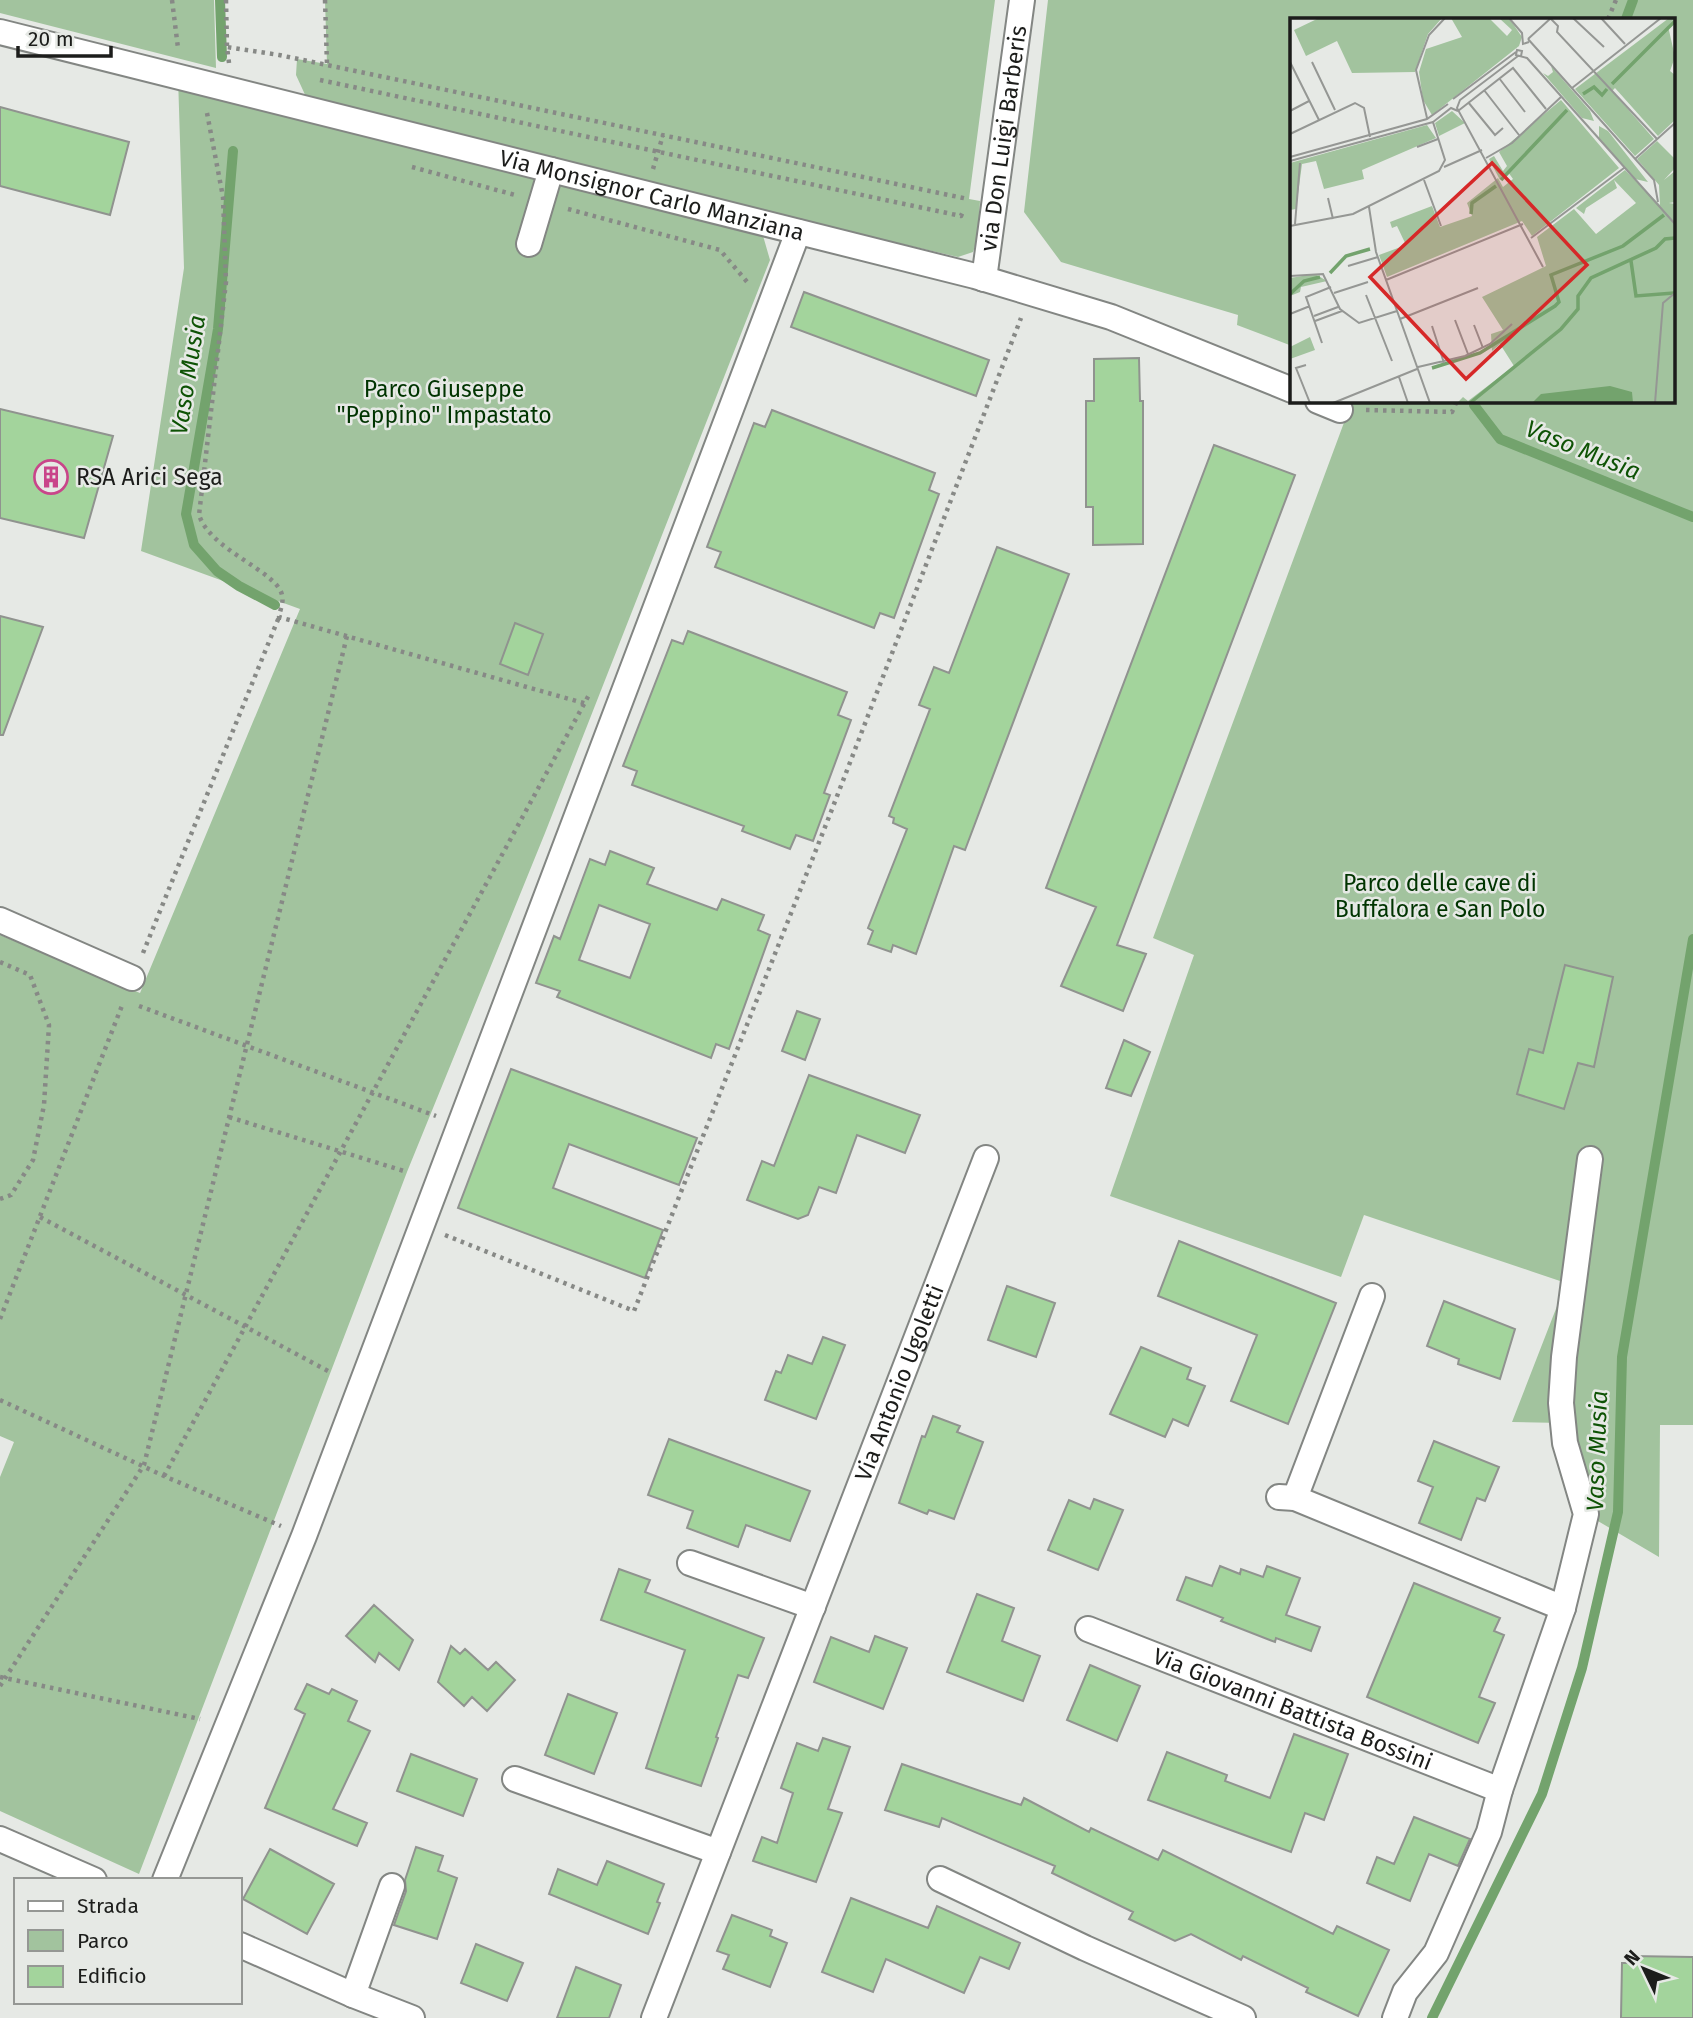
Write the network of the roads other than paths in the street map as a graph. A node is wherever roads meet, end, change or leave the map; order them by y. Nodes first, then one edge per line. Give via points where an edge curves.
1 (1022, 0) edge
2 (0, 33) edge
3 (551, 170) junction
4 (798, 232) junction
5 (529, 244) dead end
6 (984, 279) junction
7 (1290, 389) edge
8 (0, 920) edge
9 (132, 978) dead end
10 (986, 1158) dead end
11 (1590, 1158) dead end
12 (1372, 1296) dead end
13 (690, 1563) dead end
14 (813, 1607) junction
15 (1563, 1608) junction
16 (1088, 1629) dead end
17 (515, 1779) dead end
18 (1500, 1790) junction
19 (0, 1839) edge
20 (718, 1852) junction
21 (89, 1878) edge
22 (166, 1878) edge
23 (940, 1879) dead end
24 (392, 1886) dead end
25 (242, 1946) edge
26 (353, 1995) junction
27 (412, 2018) edge
28 (654, 2018) edge
29 (1242, 2018) edge
30 (1395, 2018) edge

1 - 6 street, via Don Luigi Barberis
2 - 3 street, Via Monsignor Carlo Manziana
3 - 4 street, Via Monsignor Carlo Manziana
3 - 5 street
4 - 6 street, Via Monsignor Carlo Manziana
4 - 22 street via 304,1536
6 - 7 street, Via Monsignor Carlo Manziana via 1111,317
8 - 9 street
10 - 14 street, Via Antonio Ugoletti
11 - 15 street via 1561,1403 1564,1443 1586,1514
12 - 15 street via 1287,1498
13 - 14 street
14 - 20 street, Via Antonio Ugoletti
15 - 18 street
16 - 18 street, Via Giovanni Battista Bossini
17 - 20 street
18 - 30 street via 1489,1832 1436,1953 1405,1992
19 - 21 street
20 - 28 street, Via Antonio Ugoletti
23 - 29 street
24 - 26 street
25 - 26 street
26 - 27 street

